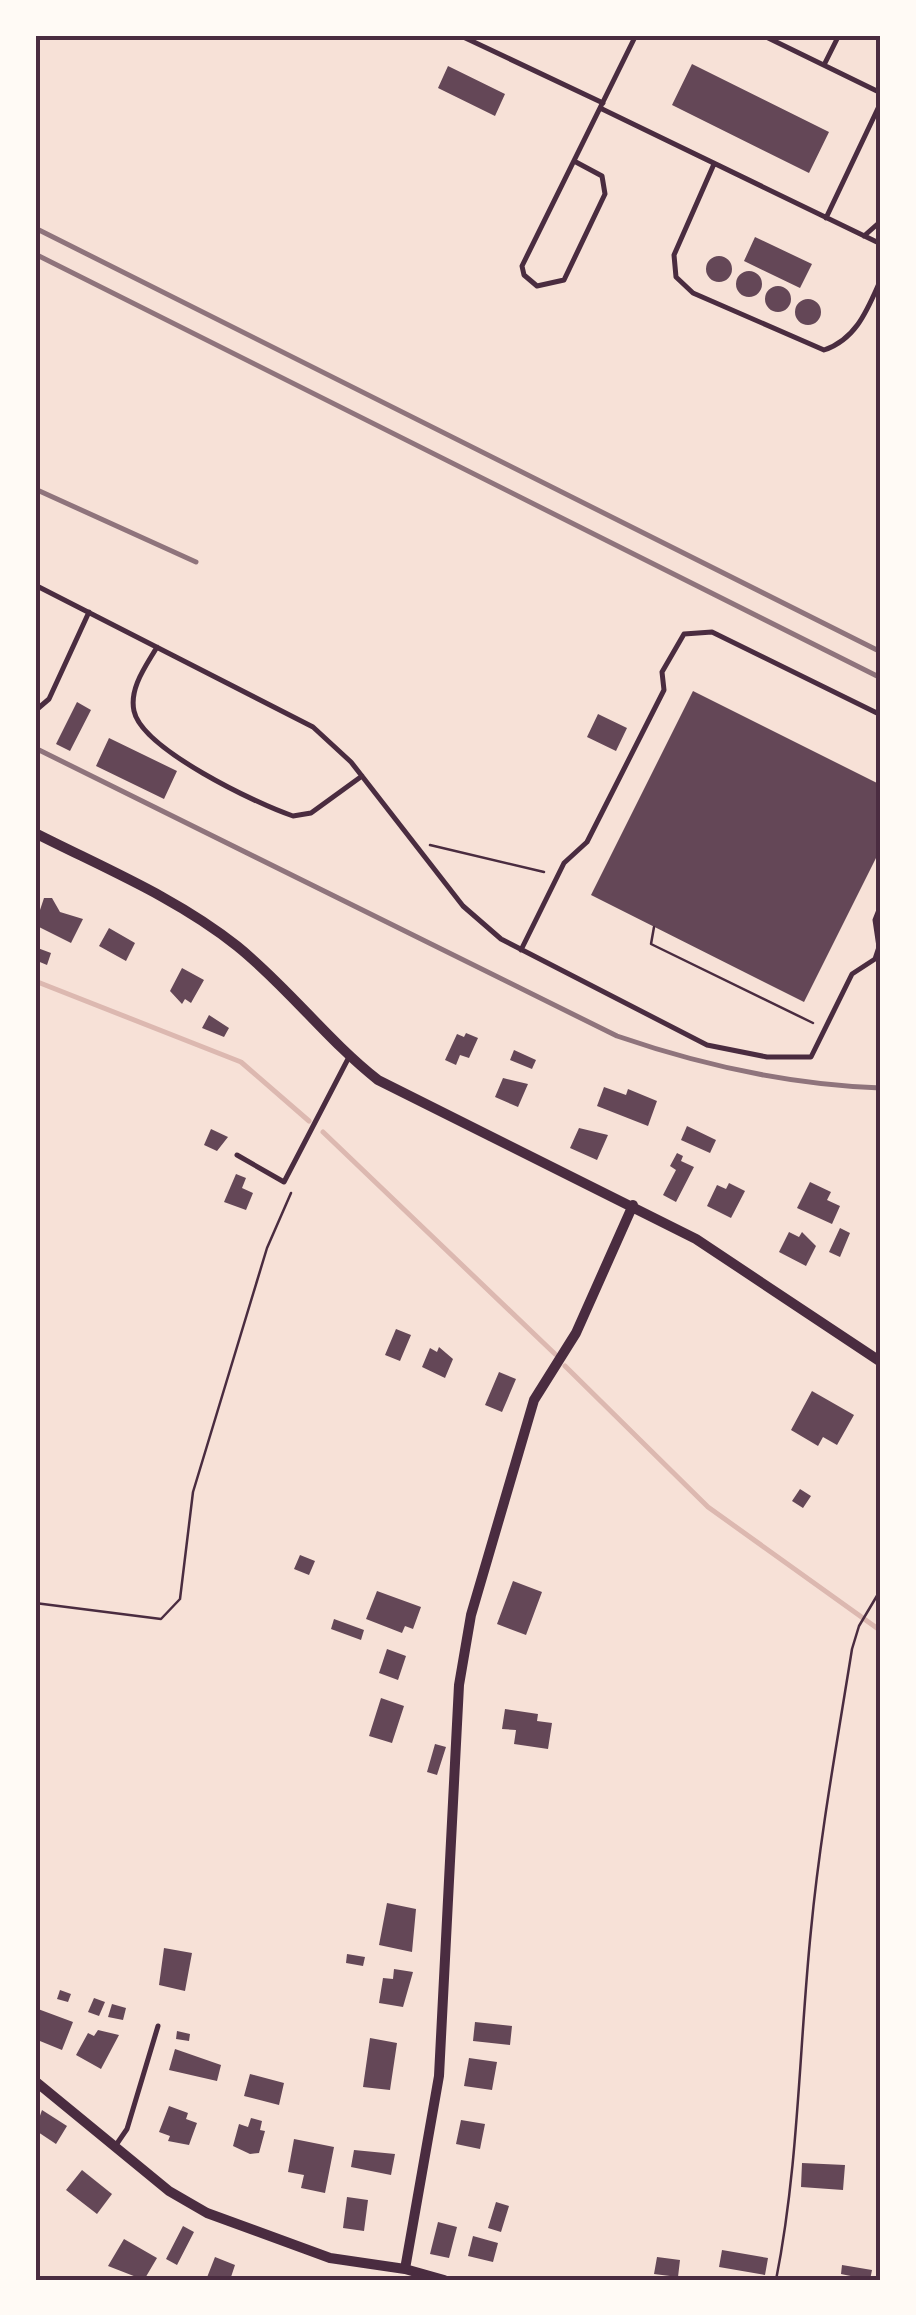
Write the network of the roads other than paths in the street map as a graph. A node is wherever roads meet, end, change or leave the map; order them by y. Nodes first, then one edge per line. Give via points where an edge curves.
1 (459, 35) edge
2 (636, 35) edge
3 (762, 35) edge
4 (839, 35) edge
5 (824, 65) junction
6 (881, 93) edge
7 (881, 102) edge
8 (601, 105) junction
9 (574, 161) junction
10 (714, 164) junction
11 (826, 218) junction
12 (881, 222) edge
13 (864, 236) junction
14 (881, 244) edge
15 (881, 279) edge
16 (35, 585) edge
17 (89, 612) junction
18 (157, 647) junction
19 (35, 711) edge
20 (881, 715) edge
21 (362, 776) junction
22 (35, 833) edge
23 (881, 905) edge
24 (522, 950) junction
25 (349, 1057) junction
26 (237, 1155) dead end
27 (633, 1206) junction
28 (881, 1362) edge
29 (158, 2026) dead end
30 (35, 2081) edge
31 (116, 2144) junction
32 (405, 2269) junction
33 (444, 2280) edge

1 - 8 lane
2 - 8 lane
3 - 5 lane
4 - 5 lane
5 - 6 lane
7 - 11 lane
8 - 9 lane
8 - 10 lane
9 - 9 lane via 522,266 536,286 564,280 605,194 602,176
10 - 11 lane
10 - 15 lane via 674,255 676,277 693,293 824,350 857,327
11 - 13 lane
12 - 13 lane
13 - 14 lane
16 - 17 lane
17 - 18 lane
17 - 19 lane via 48,699
18 - 21 lane via 313,727
18 - 21 lane via 133,695 134,716 148,735 188,763 293,816 311,813
20 - 24 lane via 724,637 692,631 662,672 664,690 587,842 568,856
21 - 24 lane via 479,923
22 - 25 street via 180,905 240,948
23 - 24 lane via 874,928 878,951 852,974 816,1051 804,1060 708,1045
25 - 26 lane via 284,1182
25 - 27 street via 411,1100
27 - 28 street via 696,1238
27 - 32 street via 576,1333 534,1400 471,1615 459,1686 438,2076
29 - 31 lane via 127,2129
30 - 31 street
31 - 32 street via 169,2191 240,2227 330,2258
32 - 33 street

